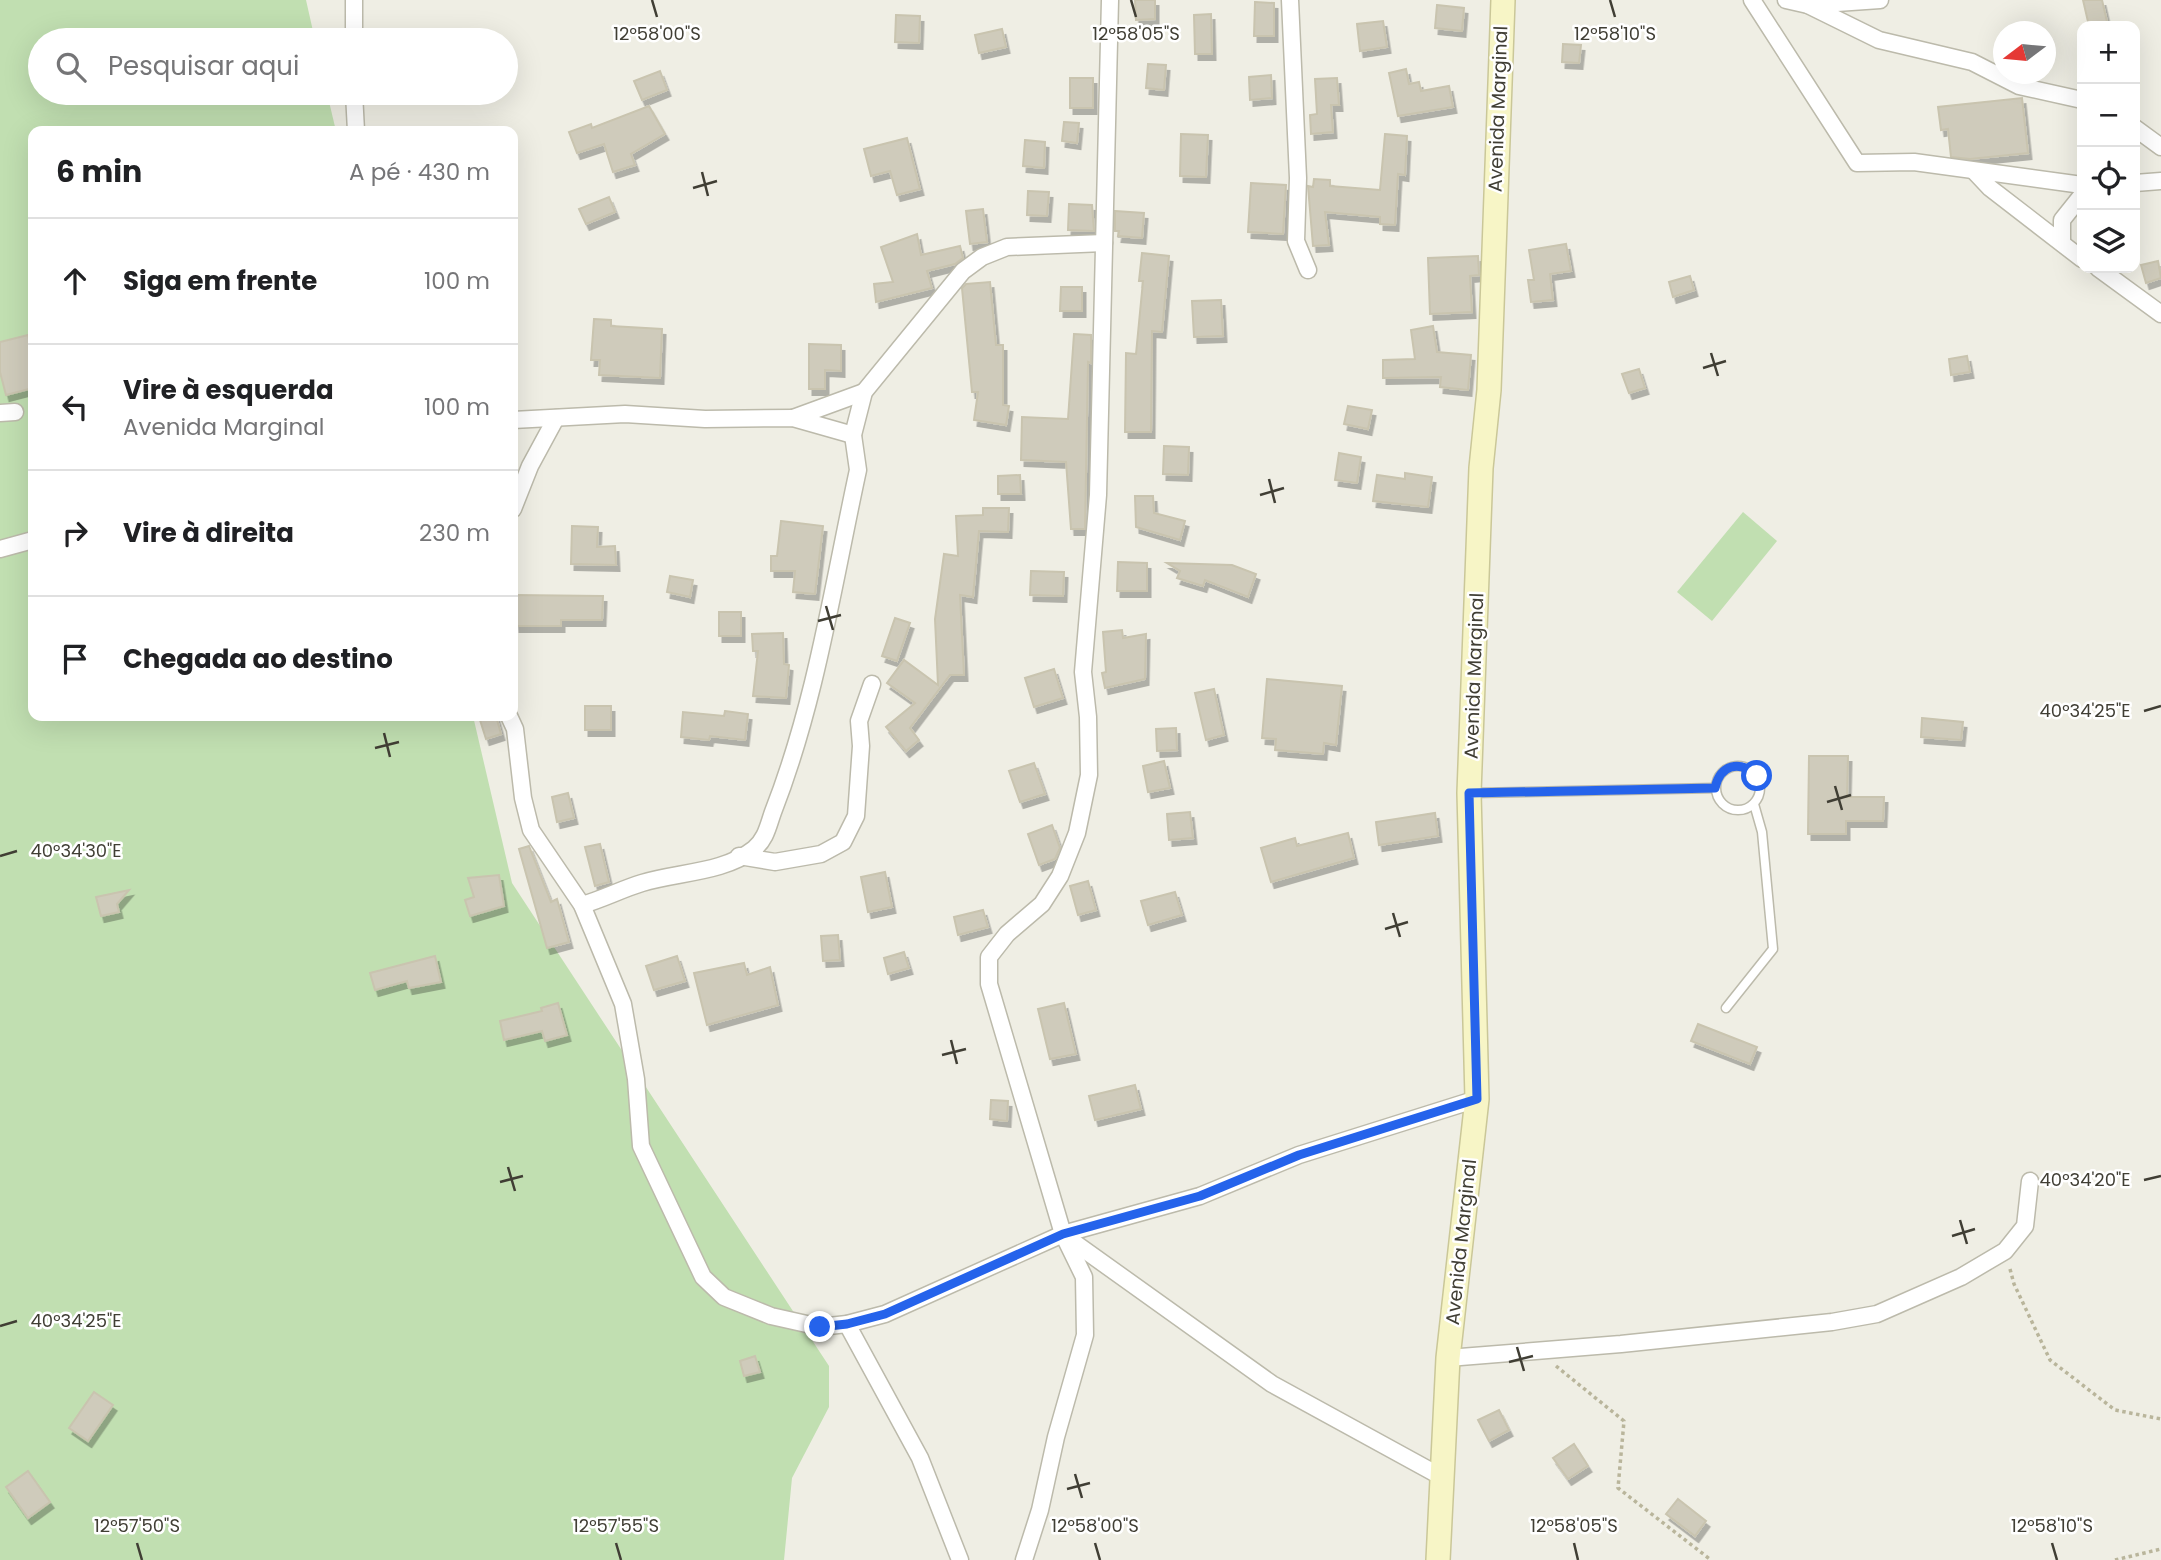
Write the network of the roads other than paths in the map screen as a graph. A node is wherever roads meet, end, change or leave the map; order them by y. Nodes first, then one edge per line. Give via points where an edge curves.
1 (354, 0) edge
2 (1110, 0) edge
3 (1290, 0) edge
4 (1503, 0) edge
5 (1752, 0) edge
6 (1786, 0) edge
7 (1880, 0) edge
8 (1808, 5) junction
9 (354, 28) edge
10 (2077, 99) edge
11 (355, 105) edge
12 (356, 126) edge
13 (2140, 132) edge
14 (2161, 147) edge
15 (1974, 171) junction
16 (2161, 181) edge
17 (2140, 183) edge
18 (2077, 184) edge
19 (2077, 201) edge
20 (1104, 243) junction
21 (2062, 243) junction
22 (2077, 255) edge
23 (1308, 270) dead end
24 (2105, 273) edge
25 (2161, 314) edge
26 (864, 392) junction
27 (556, 418) junction
28 (793, 418) junction
29 (518, 420) edge
30 (853, 435) junction
31 (518, 496) edge
32 (28, 542) edge
33 (0, 550) edge
34 (872, 684) dead end
35 (511, 721) edge
36 (1715, 788) junction
37 (1469, 793) junction
38 (1754, 804) junction
39 (739, 856) junction
40 (582, 905) junction
41 (1726, 1007) dead end
42 (1477, 1099) junction
43 (2030, 1181) dead end
44 (1063, 1234) junction
45 (847, 1324) junction
46 (1448, 1358) junction
47 (1440, 1476) junction
48 (960, 1560) edge
49 (1024, 1560) edge
50 (1438, 1560) edge

1 - 9 street
2 - 20 street
3 - 23 street via 1298,178 1296,242
4 - 37 street, Avenida Marginal
5 - 15 street via 1857,163 1914,162
6 - 8 street
7 - 8 street
8 - 10 street via 1879,40 1972,62 2019,86
11 - 12 street
13 - 14 street
15 - 18 street
15 - 21 street
16 - 17 street
19 - 21 street via 2062,220
20 - 26 street via 1007,247 982,257 963,271
20 - 44 street via 1098,495 1083,672 1089,775 1077,833 1060,876 1042,904 1007,934 989,957 989,984
21 - 22 street
24 - 25 street
26 - 28 street
26 - 30 street
27 - 28 street via 625,414
27 - 29 street
27 - 31 street
28 - 30 street
30 - 39 street via 858,470 812,691 765,837
32 - 33 street
34 - 39 street via 859,720 856,816 843,842 821,854 775,862
35 - 40 street via 531,830
36 - 37 lane
36 - 38 lane via 1718,800 1727,808 1738,810
36 - 38 lane via 1726,769 1748,768 1760,787
37 - 42 street, Avenida Marginal
38 - 41 lane via 1762,832 1773,948
39 - 40 street via 640,883
40 - 45 street via 623,1004 641,1146 703,1277 724,1297 771,1316 820,1327
42 - 44 street via 1299,1155 1200,1196
42 - 46 street, Avenida Marginal
43 - 46 street via 2025,1226 2005,1251 1961,1277 1877,1314
44 - 45 street via 885,1314
44 - 47 street via 1272,1384
44 - 49 street via 1084,1277 1085,1335
45 - 48 street via 919,1458
46 - 47 street, Avenida Marginal
47 - 50 street, Avenida Marginal

